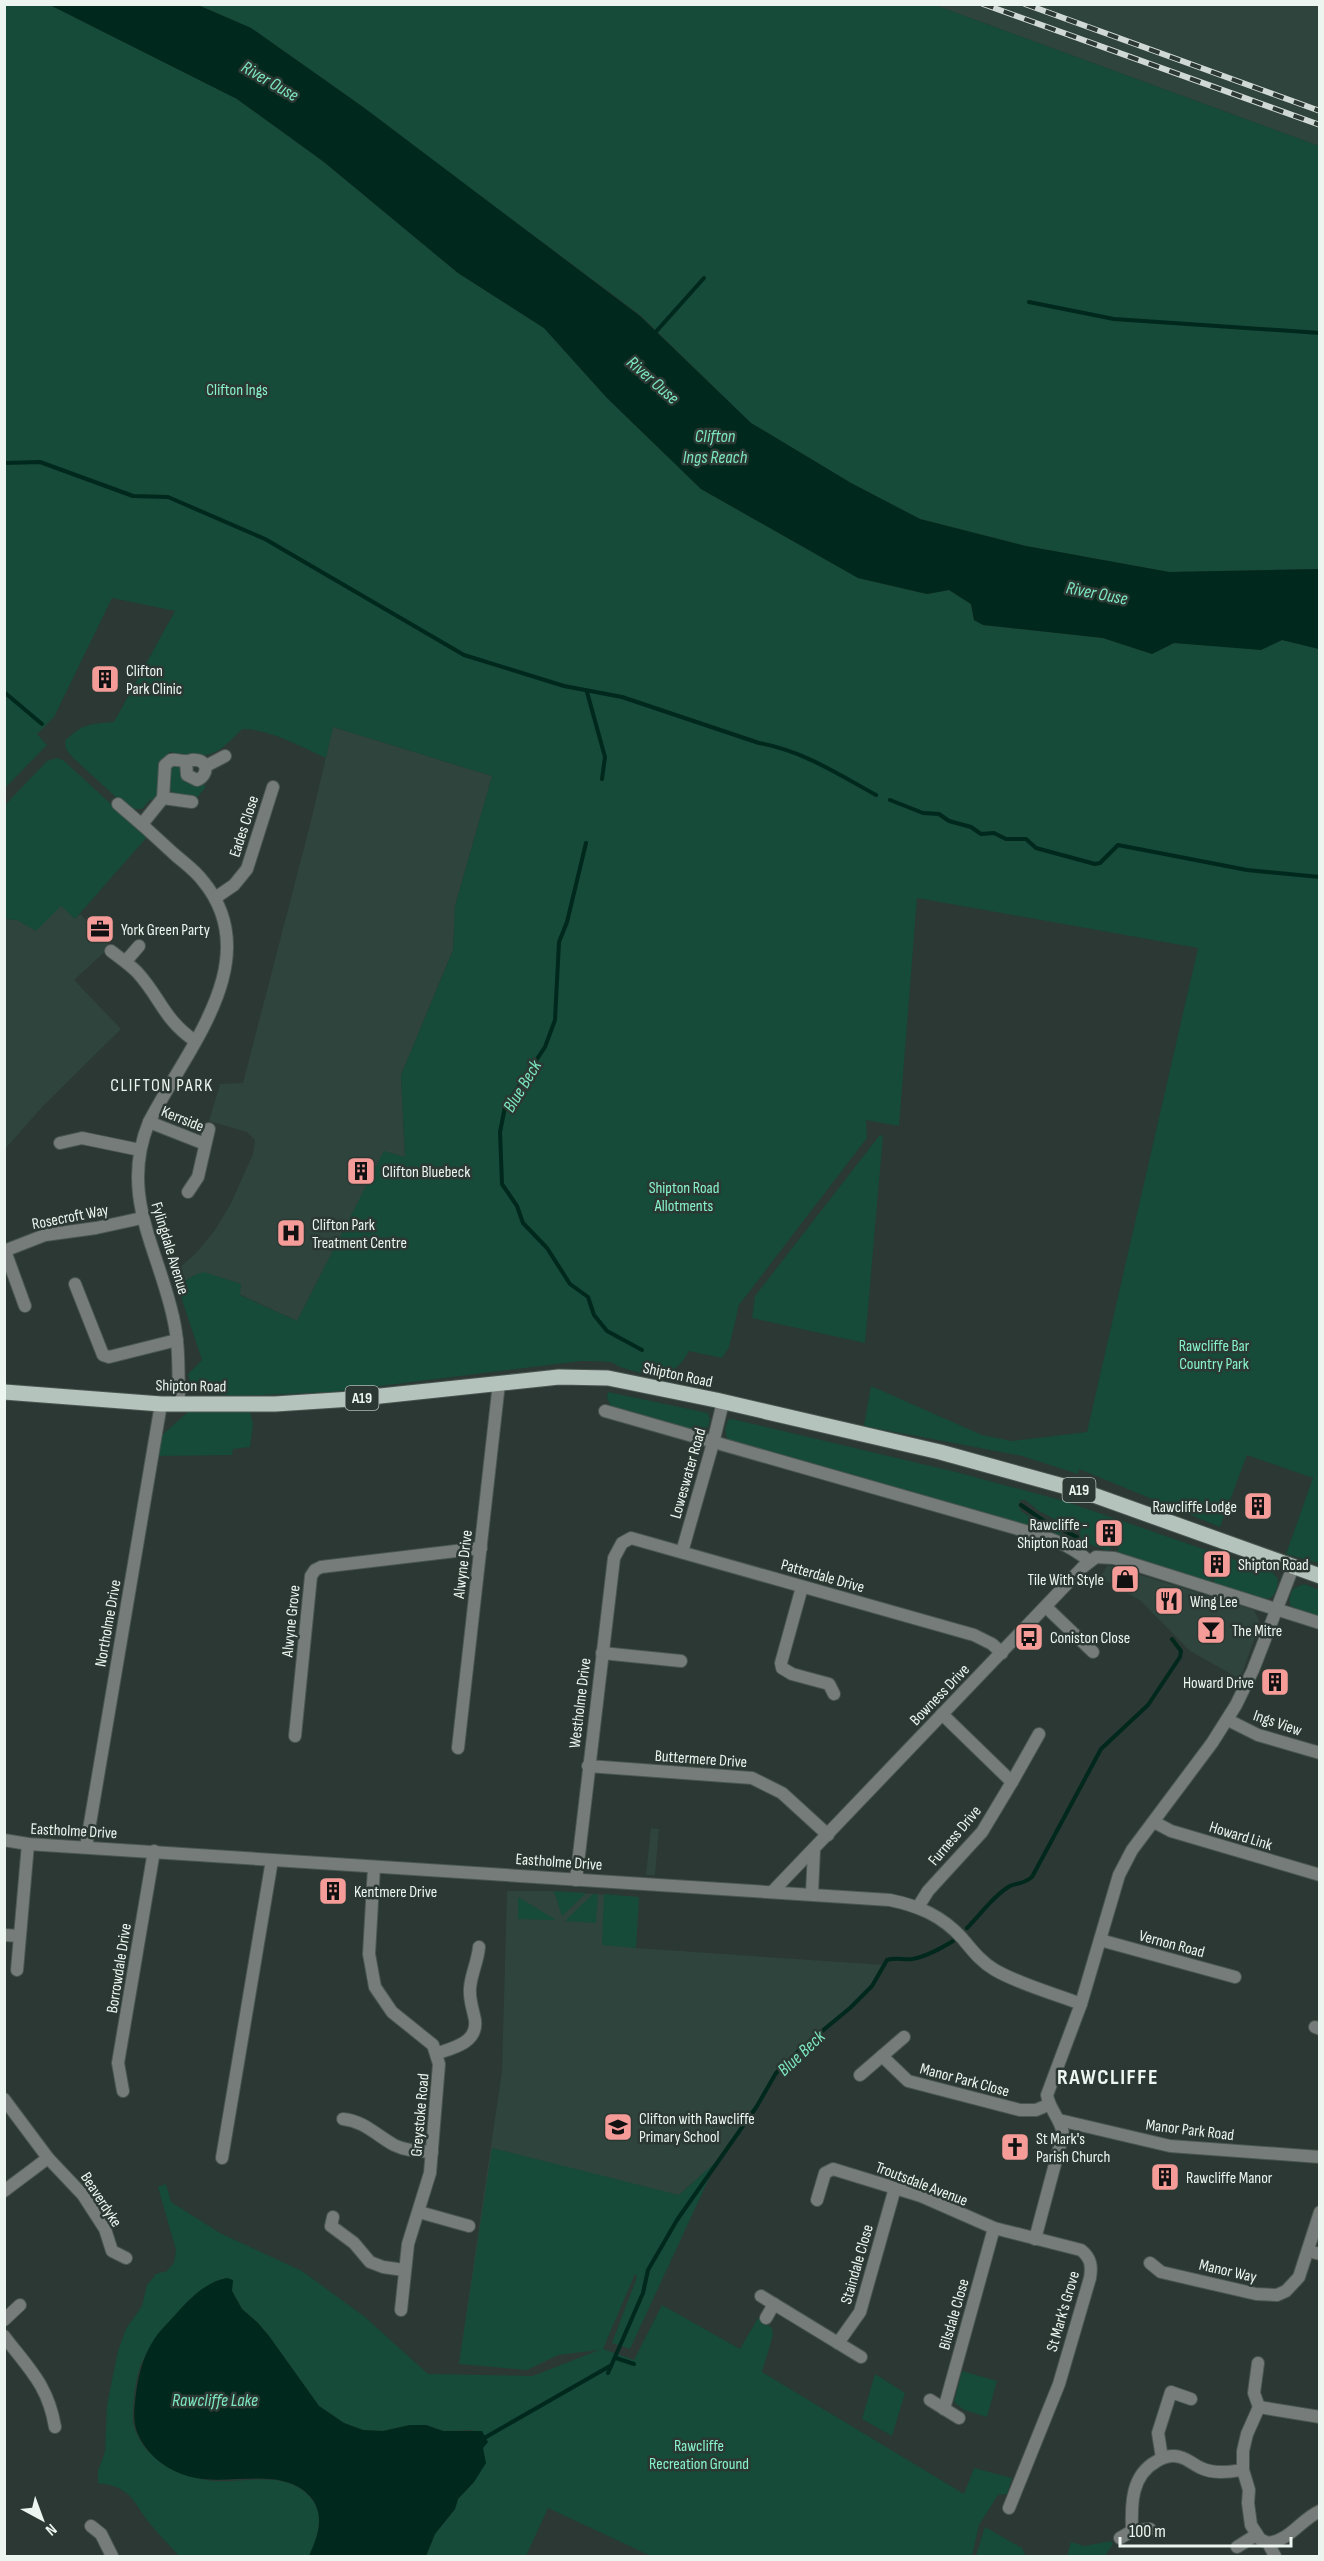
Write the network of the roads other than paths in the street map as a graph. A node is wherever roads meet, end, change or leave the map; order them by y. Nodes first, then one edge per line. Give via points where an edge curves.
1 (225, 756) dead end
2 (186, 762) junction
3 (206, 766) junction
4 (273, 787) dead end
5 (160, 802) junction
6 (192, 802) dead end
7 (118, 804) dead end
8 (142, 824) junction
9 (214, 898) junction
10 (139, 946) dead end
11 (111, 951) dead end
12 (126, 961) junction
13 (195, 1041) junction
14 (149, 1122) junction
15 (209, 1129) dead end
16 (60, 1143) dead end
17 (205, 1144) junction
18 (140, 1150) junction
19 (188, 1192) dead end
20 (142, 1218) junction
21 (5, 1251) edge
22 (75, 1284) dead end
23 (26, 1306) dead end
24 (177, 1340) junction
25 (499, 1383) junction
26 (4, 1392) edge
27 (723, 1402) junction
28 (161, 1404) junction
29 (179, 1405) junction
30 (605, 1411) dead end
31 (713, 1443) junction
32 (631, 1538) joint
33 (481, 1548) junction
34 (681, 1552) junction
35 (1089, 1561) junction
36 (1293, 1567) junction
37 (1320, 1576) edge
38 (802, 1587) junction
39 (1046, 1607) junction
40 (1276, 1608) junction
41 (1320, 1623) edge
42 (1093, 1652) dead end
43 (602, 1653) junction
44 (1002, 1653) junction
45 (681, 1661) dead end
46 (834, 1685) dead end
47 (942, 1714) junction
48 (1228, 1720) junction
49 (1039, 1734) dead end
50 (295, 1736) dead end
51 (458, 1748) dead end
52 (1320, 1753) edge
53 (588, 1766) junction
54 (1012, 1782) junction
55 (1154, 1822) junction
56 (828, 1835) junction
57 (4, 1840) edge
58 (28, 1844) junction
59 (86, 1847) junction
60 (814, 1850) junction
61 (154, 1851) junction
62 (272, 1860) junction
63 (374, 1867) junction
64 (1320, 1875) edge
65 (576, 1880) junction
66 (773, 1891) junction
67 (812, 1893) junction
68 (918, 1907) junction
69 (4, 1935) edge
70 (19, 1936) junction
71 (1100, 1940) junction
72 (482, 1954) dead end
73 (17, 1970) dead end
74 (1235, 1977) dead end
75 (1081, 2004) junction
76 (904, 2037) dead end
77 (438, 2053) junction
78 (882, 2056) junction
79 (860, 2075) dead end
80 (123, 2091) dead end
81 (4, 2099) edge
82 (1048, 2104) junction
83 (343, 2119) dead end
84 (1059, 2120) junction
85 (432, 2152) junction
86 (1320, 2157) edge
87 (48, 2158) junction
88 (222, 2158) dead end
89 (895, 2188) junction
90 (4, 2191) edge
91 (817, 2200) dead end
92 (419, 2212) junction
93 (1320, 2212) edge
94 (330, 2224) dead end
95 (468, 2226) dead end
96 (994, 2228) junction
97 (1035, 2239) junction
98 (1314, 2252) edge
99 (126, 2258) dead end
100 (1150, 2263) dead end
101 (404, 2270) junction
102 (761, 2296) dead end
103 (774, 2304) junction
104 (20, 2305) dead end
105 (401, 2310) dead end
106 (766, 2318) dead end
107 (4, 2320) edge
108 (4, 2336) edge
109 (838, 2343) junction
110 (861, 2357) dead end
111 (1258, 2363) dead end
112 (1191, 2399) dead end
113 (930, 2400) dead end
114 (1259, 2407) junction
115 (944, 2409) junction
116 (1320, 2417) edge
117 (959, 2418) dead end
118 (55, 2427) dead end
119 (1162, 2458) junction
120 (1243, 2470) junction
121 (1009, 2508) dead end
122 (1320, 2511) edge
123 (91, 2526) dead end
124 (1150, 2529) dead end
125 (1132, 2531) junction
126 (1256, 2535) junction
127 (1120, 2538) dead end
128 (1268, 2543) junction
129 (1237, 2547) dead end
130 (111, 2556) edge
131 (1275, 2556) edge

1 - 3 street
2 - 3 street via 197,760
2 - 3 street via 188,775 197,780 202,778
2 - 5 street via 171,760 165,765
4 - 9 street, Eades Close via 247,869 234,885
5 - 6 street
5 - 8 street
7 - 8 street, Fylingdale Avenue
8 - 9 street, Fylingdale Avenue via 203,881
9 - 13 street, Fylingdale Avenue via 225,927 228,956 216,999
10 - 12 street
11 - 12 street
12 - 13 street via 168,1018
13 - 14 street, Fylingdale Avenue
14 - 17 street, Kerrside
14 - 18 street, Fylingdale Avenue
15 - 17 street, Kerrside
16 - 18 street via 82,1138
17 - 19 street, Kerrside via 198,1177
18 - 20 street, Fylingdale Avenue via 137,1186
20 - 21 street, Rosecroft Way via 45,1235
20 - 24 street, Fylingdale Avenue via 169,1299
21 - 23 street, Rosecroft Way
22 - 24 street via 103,1355 109,1357
24 - 29 street, Fylingdale Avenue
25 - 27 main road, Shipton Road / A19 via 559,1377 608,1378
25 - 29 main road, Shipton Road / A19 via 352,1399
25 - 33 street, Alwyne Drive
26 - 28 main road, Shipton Road / A19
27 - 31 street, Loweswater Road
27 - 36 main road, Shipton Road / A19 via 940,1452 1085,1492
28 - 29 main road, Shipton Road / A19
28 - 59 street, Northolme Drive
30 - 31 street
31 - 34 street, Loweswater Road
31 - 35 street via 1061,1542
32 - 34 street, Patterdale Drive
32 - 43 street, Westholme Drive via 622,1543 614,1558
33 - 50 street, Alwyne Grove via 315,1570 311,1576
33 - 51 street, Alwyne Drive
34 - 38 street, Patterdale Drive
35 - 39 street, Bowness Drive
35 - 40 street via 1096,1557 1114,1558
36 - 37 main road, Shipton Road / A19
36 - 40 street
38 - 44 street, Patterdale Drive via 974,1635
38 - 46 street via 782,1668
39 - 42 street
39 - 44 street, Bowness Drive
40 - 41 street
40 - 48 street via 1254,1670
43 - 45 street
43 - 53 street, Westholme Drive
44 - 47 street, Bowness Drive
47 - 54 street
47 - 56 street, Bowness Drive
48 - 52 street, Ings View via 1258,1735
48 - 55 street
49 - 54 street, Furness Drive
53 - 56 street, Buttermere Drive via 752,1778 782,1792
53 - 65 street, Westholme Drive
54 - 68 street, Furness Drive via 982,1832
55 - 64 street, Howard Link via 1171,1831
55 - 71 street via 1119,1875
56 - 60 street, Bowness Drive
57 - 58 street, Eastholme Drive
58 - 59 street, Eastholme Drive
58 - 70 street
59 - 61 street, Eastholme Drive
60 - 66 street, Bowness Drive
60 - 67 street
61 - 62 street, Eastholme Drive
61 - 80 street, Borrowdale Drive via 118,2063
62 - 63 street, Eastholme Drive
62 - 88 street
63 - 65 street, Eastholme Drive
63 - 77 street, Greystoke Road via 369,1954 375,1987 392,2012 427,2039
65 - 66 street, Eastholme Drive
66 - 67 street, Eastholme Drive
67 - 68 street, Eastholme Drive via 890,1900
68 - 75 street, Eastholme Drive via 939,1917 995,1971
69 - 70 street
70 - 73 street
71 - 74 street, Vernon Road
71 - 75 street
72 - 77 street via 470,1986 475,2027 471,2036 456,2048
75 - 82 street via 1051,2078
76 - 78 street
77 - 85 street, Greystoke Road via 440,2078
78 - 79 street
78 - 82 street, Manor Park Close via 900,2075 917,2084 1020,2110 1036,2110
81 - 87 street, Beaverdyke
82 - 84 street
83 - 85 street via 357,2116 394,2145
84 - 86 street, Manor Park Road via 1170,2146
84 - 97 street via 1062,2140
85 - 92 street, Greystoke Road
87 - 90 street
87 - 99 street, Beaverdyke via 83,2195 105,2229 112,2251
89 - 91 street, Troutsdale Avenue via 829,2169
89 - 96 street, Troutsdale Avenue
89 - 109 street, Staindale Close via 860,2312
92 - 95 street
92 - 101 street, Greystoke Road
93 - 98 street, Manor Way
94 - 101 street via 370,2262
96 - 97 street, Troutsdale Avenue
96 - 115 street, Bilsdale Close
97 - 121 street, St Mark's Grove via 1081,2250 1092,2269 1059,2384
98 - 100 street, Manor Way via 1294,2284 1286,2291 1268,2296 1161,2272
101 - 105 street, Greystoke Road
102 - 103 street
103 - 106 street
103 - 109 street
104 - 107 street
108 - 118 street via 43,2386
109 - 110 street
111 - 114 street via 1254,2394
112 - 119 street via 1172,2392 1158,2433
113 - 115 street
114 - 116 street
114 - 120 street via 1247,2434
115 - 117 street
119 - 120 street via 1179,2457 1211,2472
119 - 125 street via 1140,2474 1131,2507
120 - 126 street
122 - 128 street via 1287,2537
123 - 130 street via 101,2534
124 - 125 street
125 - 127 street
126 - 128 street
126 - 129 street
128 - 131 street

